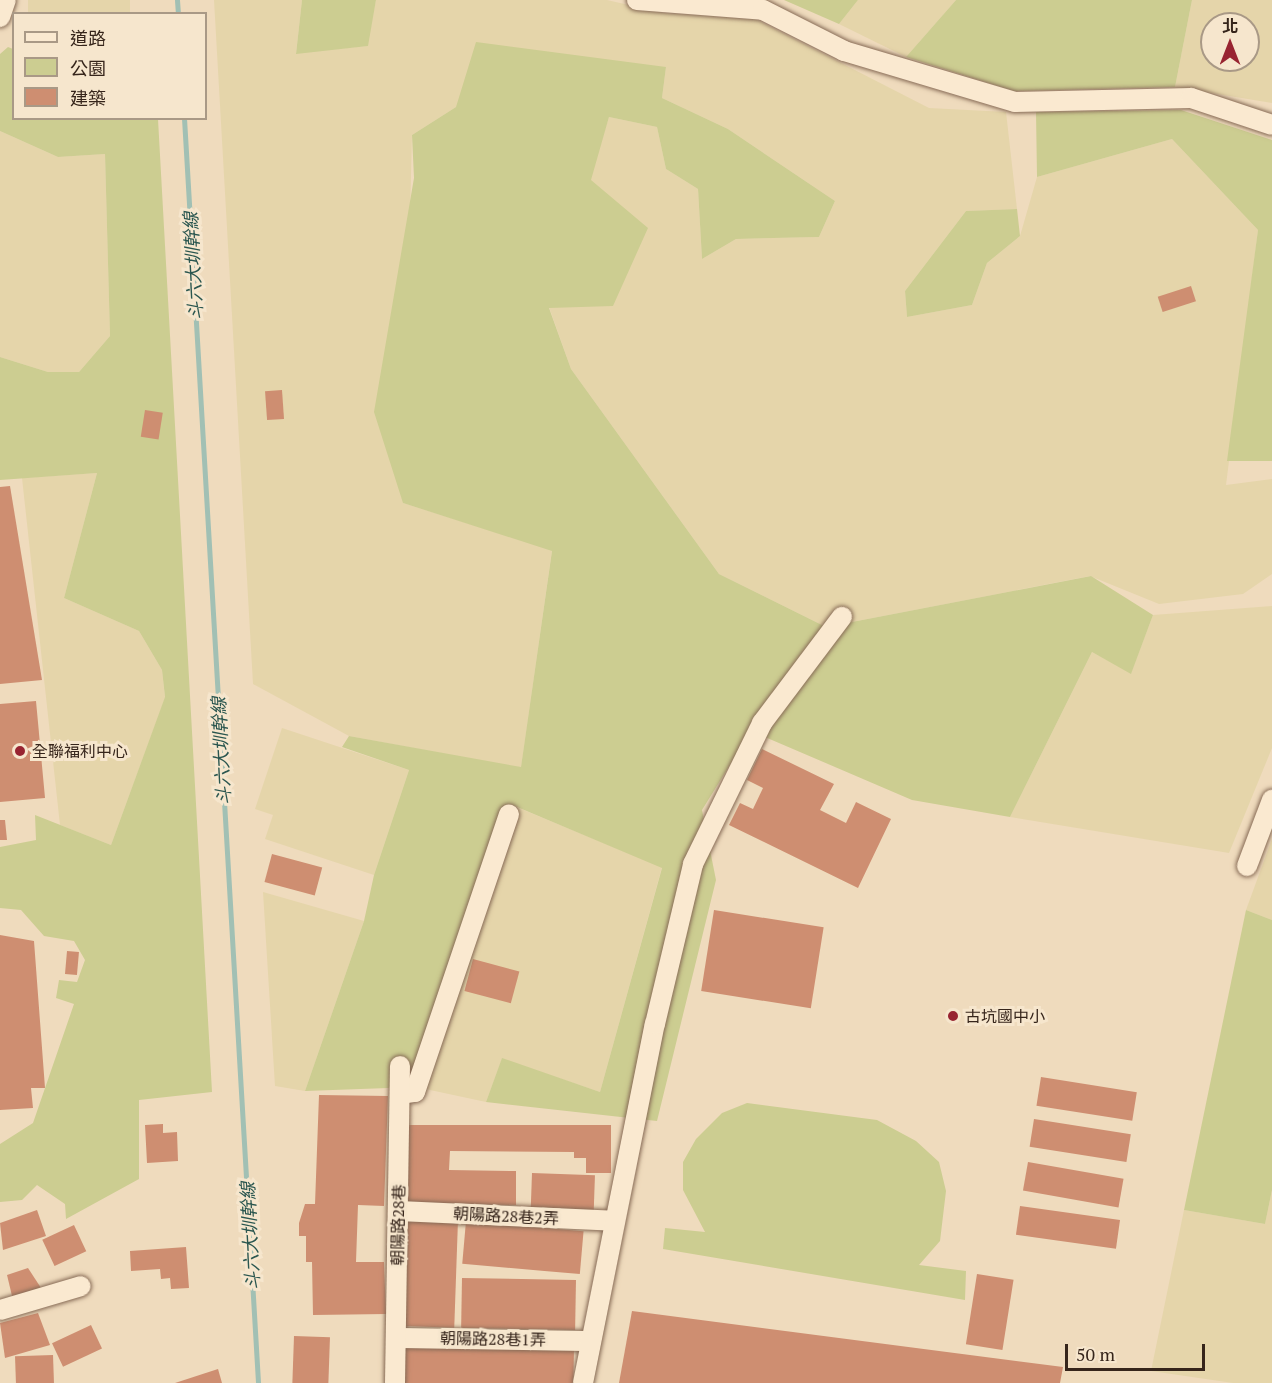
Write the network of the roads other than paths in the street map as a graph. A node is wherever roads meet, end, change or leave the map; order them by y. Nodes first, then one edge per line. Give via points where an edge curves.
1 (6, 0) edge
2 (637, 0) edge
3 (0, 17) edge
4 (1272, 125) edge
5 (842, 616) dead end
6 (1272, 800) edge
7 (509, 814) dead end
8 (1247, 866) dead end
9 (400, 1066) dead end
10 (400, 1094) junction
11 (398, 1211) junction
12 (615, 1221) junction
13 (81, 1286) dead end
14 (0, 1310) edge
15 (396, 1338) junction
16 (590, 1341) junction
17 (395, 1383) edge
18 (583, 1383) edge

1 - 3 street
2 - 4 street via 763,10 844,51 1015,102 1191,98
5 - 12 street via 762,723 693,864
6 - 8 street
7 - 10 street via 415,1092
9 - 10 street, 朝陽路28巷
10 - 11 street, 朝陽路28巷
11 - 12 street, 朝陽路28巷2弄
11 - 15 street, 朝陽路28巷
12 - 16 street
13 - 14 street
15 - 16 street, 朝陽路28巷1弄
15 - 17 street, 朝陽路28巷
16 - 18 street

